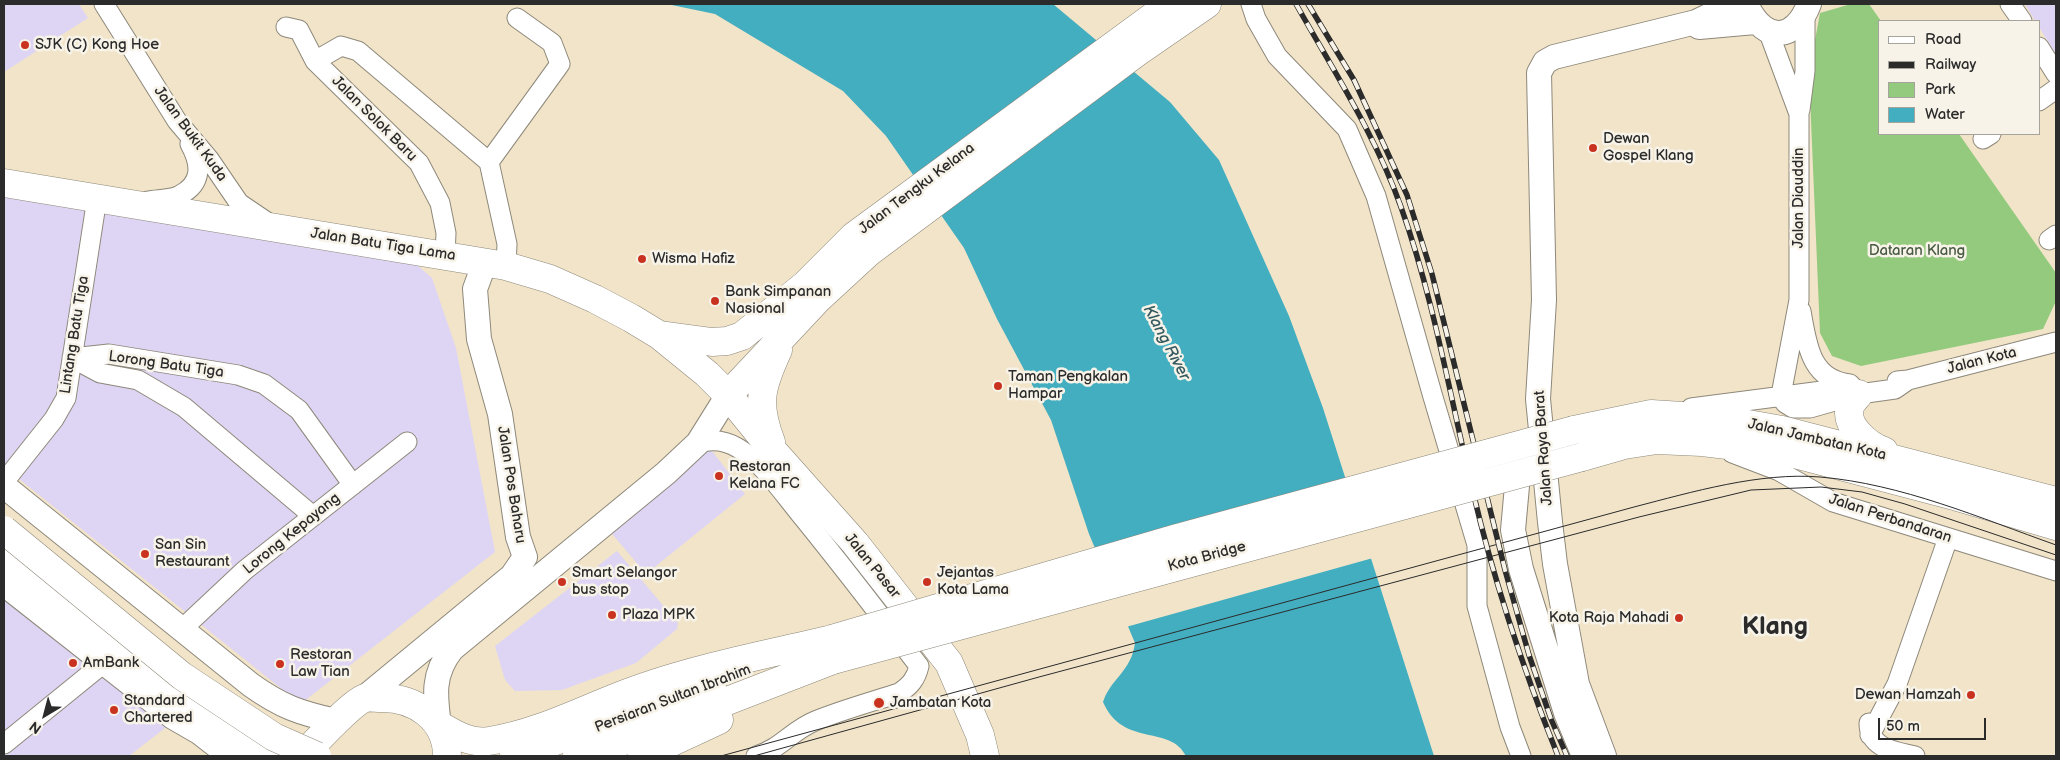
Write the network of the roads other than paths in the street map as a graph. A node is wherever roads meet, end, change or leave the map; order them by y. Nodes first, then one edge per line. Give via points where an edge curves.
1 (104, 4) edge
2 (1170, 4) edge
3 (1207, 4) edge
4 (1252, 4) edge
5 (1733, 4) edge
6 (2010, 4) edge
7 (1807, 8) edge
8 (518, 18) dead end
9 (1756, 20) edge
10 (2021, 20) edge
11 (286, 27) dead end
12 (1658, 32) junction
13 (2040, 49) edge
14 (314, 61) junction
15 (2056, 74) edge
16 (2056, 88) edge
17 (2040, 100) edge
18 (1799, 114) junction
19 (177, 121) junction
20 (490, 162) junction
21 (4, 183) edge
22 (97, 198) junction
23 (130, 203) junction
24 (274, 227) junction
25 (445, 255) junction
26 (495, 264) junction
27 (811, 292) junction
28 (1800, 300) junction
29 (791, 327) junction
30 (659, 335) junction
31 (2056, 342) edge
32 (72, 358) junction
33 (1786, 367) junction
34 (1861, 390) junction
35 (1781, 395) junction
36 (728, 396) junction
37 (1538, 399) junction
38 (1754, 400) junction
39 (1651, 414) junction
40 (1574, 430) joint
41 (407, 442) dead end
42 (1702, 442) junction
43 (698, 443) junction
44 (775, 453) junction
45 (1582, 457) joint
46 (1976, 480) junction
47 (4, 482) edge
48 (352, 485) junction
49 (4, 486) edge
50 (2056, 501) edge
51 (313, 516) junction
52 (1550, 522) junction
53 (2056, 526) edge
54 (1915, 528) junction
55 (4, 530) edge
56 (1513, 530) junction
57 (1948, 538) junction
58 (525, 557) junction
59 (4, 560) edge
60 (1940, 562) junction
61 (554, 566) junction
62 (2056, 571) edge
63 (4, 584) edge
64 (181, 630) junction
65 (933, 644) junction
66 (833, 649) junction
67 (105, 662) junction
68 (364, 698) junction
69 (336, 721) junction
70 (439, 725) junction
71 (4, 744) edge
72 (509, 747) edge
73 (230, 756) edge
74 (268, 756) edge
75 (302, 756) edge
76 (317, 756) edge
77 (447, 756) edge
78 (577, 756) edge
79 (642, 756) edge
80 (756, 756) edge
81 (783, 756) edge
82 (985, 756) edge
83 (1521, 756) edge
84 (1584, 756) edge
85 (1604, 756) edge
86 (1915, 756) edge

1 - 19 street, Jalan Bukit Kuda
2 - 27 highway, Jalan Tengku Kelana via 854,236
3 - 27 highway, Jalan Tengku Kelana
4 - 83 street via 1256,19 1283,64 1347,129 1376,196 1477,545 1477,606
5 - 12 main road via 1696,22
6 - 10 street
7 - 9 main road via 1791,30 1780,34
7 - 18 street
8 - 20 street via 552,43 560,64
9 - 12 main road
9 - 18 street, Jalan Diauddin
11 - 14 street, Jalan Solok Baru via 299,30
12 - 37 main road, Jalan Raya Barat via 1554,57 1545,62 1539,73 1544,300
13 - 15 street
14 - 20 street via 341,46 358,50
14 - 25 street, Jalan Solok Baru via 418,163 440,203 446,233
16 - 17 street
18 - 28 street, Jalan Diauddin
19 - 23 street via 198,159 198,175 190,188 179,196
19 - 24 street, Jalan Bukit Kuda via 239,203
20 - 26 street via 508,244
21 - 22 highway, Jalan Batu Tiga Lama
22 - 23 highway, Jalan Batu Tiga Lama
22 - 32 street, Lintang Batu Tiga
23 - 24 highway, Jalan Batu Tiga Lama
24 - 25 highway, Jalan Batu Tiga Lama
25 - 26 highway, Jalan Batu Tiga Lama
26 - 30 highway, Jalan Batu Tiga Lama via 550,280 595,299
26 - 58 main road, Jalan Pos Baharu via 475,289 479,339 500,414 518,536
27 - 29 highway, Jalan Tengku Kelana
27 - 30 highway, Jalan Tengku Kelana via 742,336 727,341 698,341
28 - 33 street, Jalan Diauddin
28 - 34 street via 1809,354 1832,381
29 - 36 highway, Jalan Tengku Kelana
29 - 44 highway via 766,375 761,398 764,424
30 - 36 highway, Jalan Batu Tiga Lama via 707,374
31 - 34 street, Jalan Kota via 1908,380 1895,389
32 - 47 street, Lintang Batu Tiga via 66,398 54,419
32 - 48 street, Lorong Batu Tiga via 109,354 238,375 264,384 299,410
32 - 51 street, Lorong Batu Tiga via 100,372 138,380 184,407
33 - 35 street
33 - 38 street via 1769,389
34 - 35 street, Jalan Kota via 1801,410 1785,402
34 - 46 highway via 1850,406 1851,422 1878,448
35 - 38 street
36 - 43 main road
36 - 44 highway, Jalan Pasar
37 - 52 main road, Jalan Raya Barat
37 - 56 main road via 1518,475
38 - 39 street
39 - 40 highway, Jalan Jambatan Kota
39 - 46 highway, Jalan Jambatan Kota via 1714,418 1782,430
40 - 66 highway, Kota Bridge, bridge via 1174,539
41 - 48 street, Lorong Kepayang
42 - 45 highway, Jalan Jambatan Kota via 1657,440
42 - 53 highway, Jalan Jambatan Kota via 1787,452
42 - 54 street, Jalan Perbandaran via 1779,471 1833,502
43 - 61 main road via 645,492
43 - 80 street via 711,440 730,444 760,466 919,666 911,685 899,693 815,721 773,751
44 - 65 highway, Jalan Pasar via 855,543
45 - 66 highway, Kota Bridge, bridge
46 - 50 highway, Jalan Jambatan Kota
48 - 51 street, Lorong Kepayang
49 - 64 main road
51 - 64 street, Lorong Kepayang via 245,570
52 - 56 main road
52 - 85 main road, Jalan Raya Barat via 1562,611 1577,684
54 - 57 street, Jalan Perbandaran
54 - 60 street
55 - 76 highway, bridge via 182,676 274,737
56 - 84 main road via 1530,602 1566,713
57 - 60 street
57 - 62 street, Jalan Perbandaran
58 - 61 main road via 537,566
58 - 68 main road, Jalan Pos Baharu via 512,576
59 - 74 highway via 201,716
60 - 86 street via 1922,610 1871,715 1870,735 1878,745
61 - 70 main road via 452,649 444,660 435,680
63 - 67 main road
64 - 69 main road via 272,700 299,713
65 - 81 street via 925,681 914,692 865,718 815,734 787,750
65 - 82 highway, Jalan Pasar via 949,663 963,693
66 - 72 highway, Persiaran Sultan Ibrahim via 584,732
66 - 78 highway, Persiaran Sultan Ibrahim via 633,737
66 - 79 highway via 686,737
67 - 71 street
67 - 73 main road via 173,717
68 - 69 highway
68 - 70 highway via 410,702 426,710
69 - 75 highway
70 - 72 highway, Persiaran Sultan Ibrahim via 476,742
70 - 77 highway

